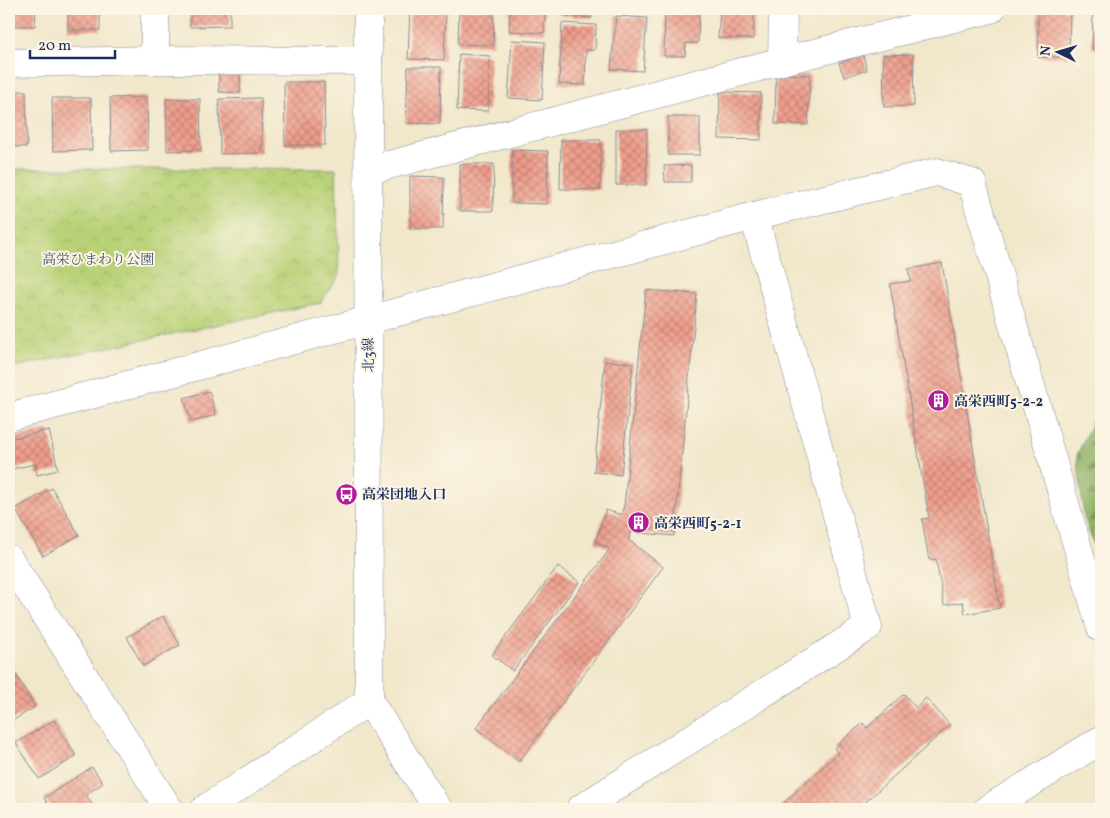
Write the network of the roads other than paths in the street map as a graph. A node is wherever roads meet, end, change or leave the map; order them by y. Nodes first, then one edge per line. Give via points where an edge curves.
1 (155, 9) edge
2 (368, 9) edge
3 (783, 9) edge
4 (991, 9) edge
5 (155, 60) junction
6 (368, 61) junction
7 (782, 61) junction
8 (9, 63) edge
9 (370, 170) junction
10 (754, 216) junction
11 (368, 319) junction
12 (9, 417) edge
13 (9, 559) edge
14 (1101, 628) edge
15 (369, 700) junction
16 (1101, 740) edge
17 (169, 809) edge
18 (205, 809) edge
19 (438, 809) edge
20 (580, 809) edge
21 (988, 809) edge

1 - 5 street
2 - 6 street, 北3線
3 - 7 street
4 - 7 street
5 - 6 street
5 - 8 street
6 - 9 street, 北3線
7 - 9 street
9 - 11 street, 北3線
10 - 11 street
10 - 14 street via 937,172 972,183
10 - 20 street via 868,627
11 - 12 street
11 - 15 street, 北3線
13 - 17 street
15 - 18 street
15 - 19 street
16 - 21 street

